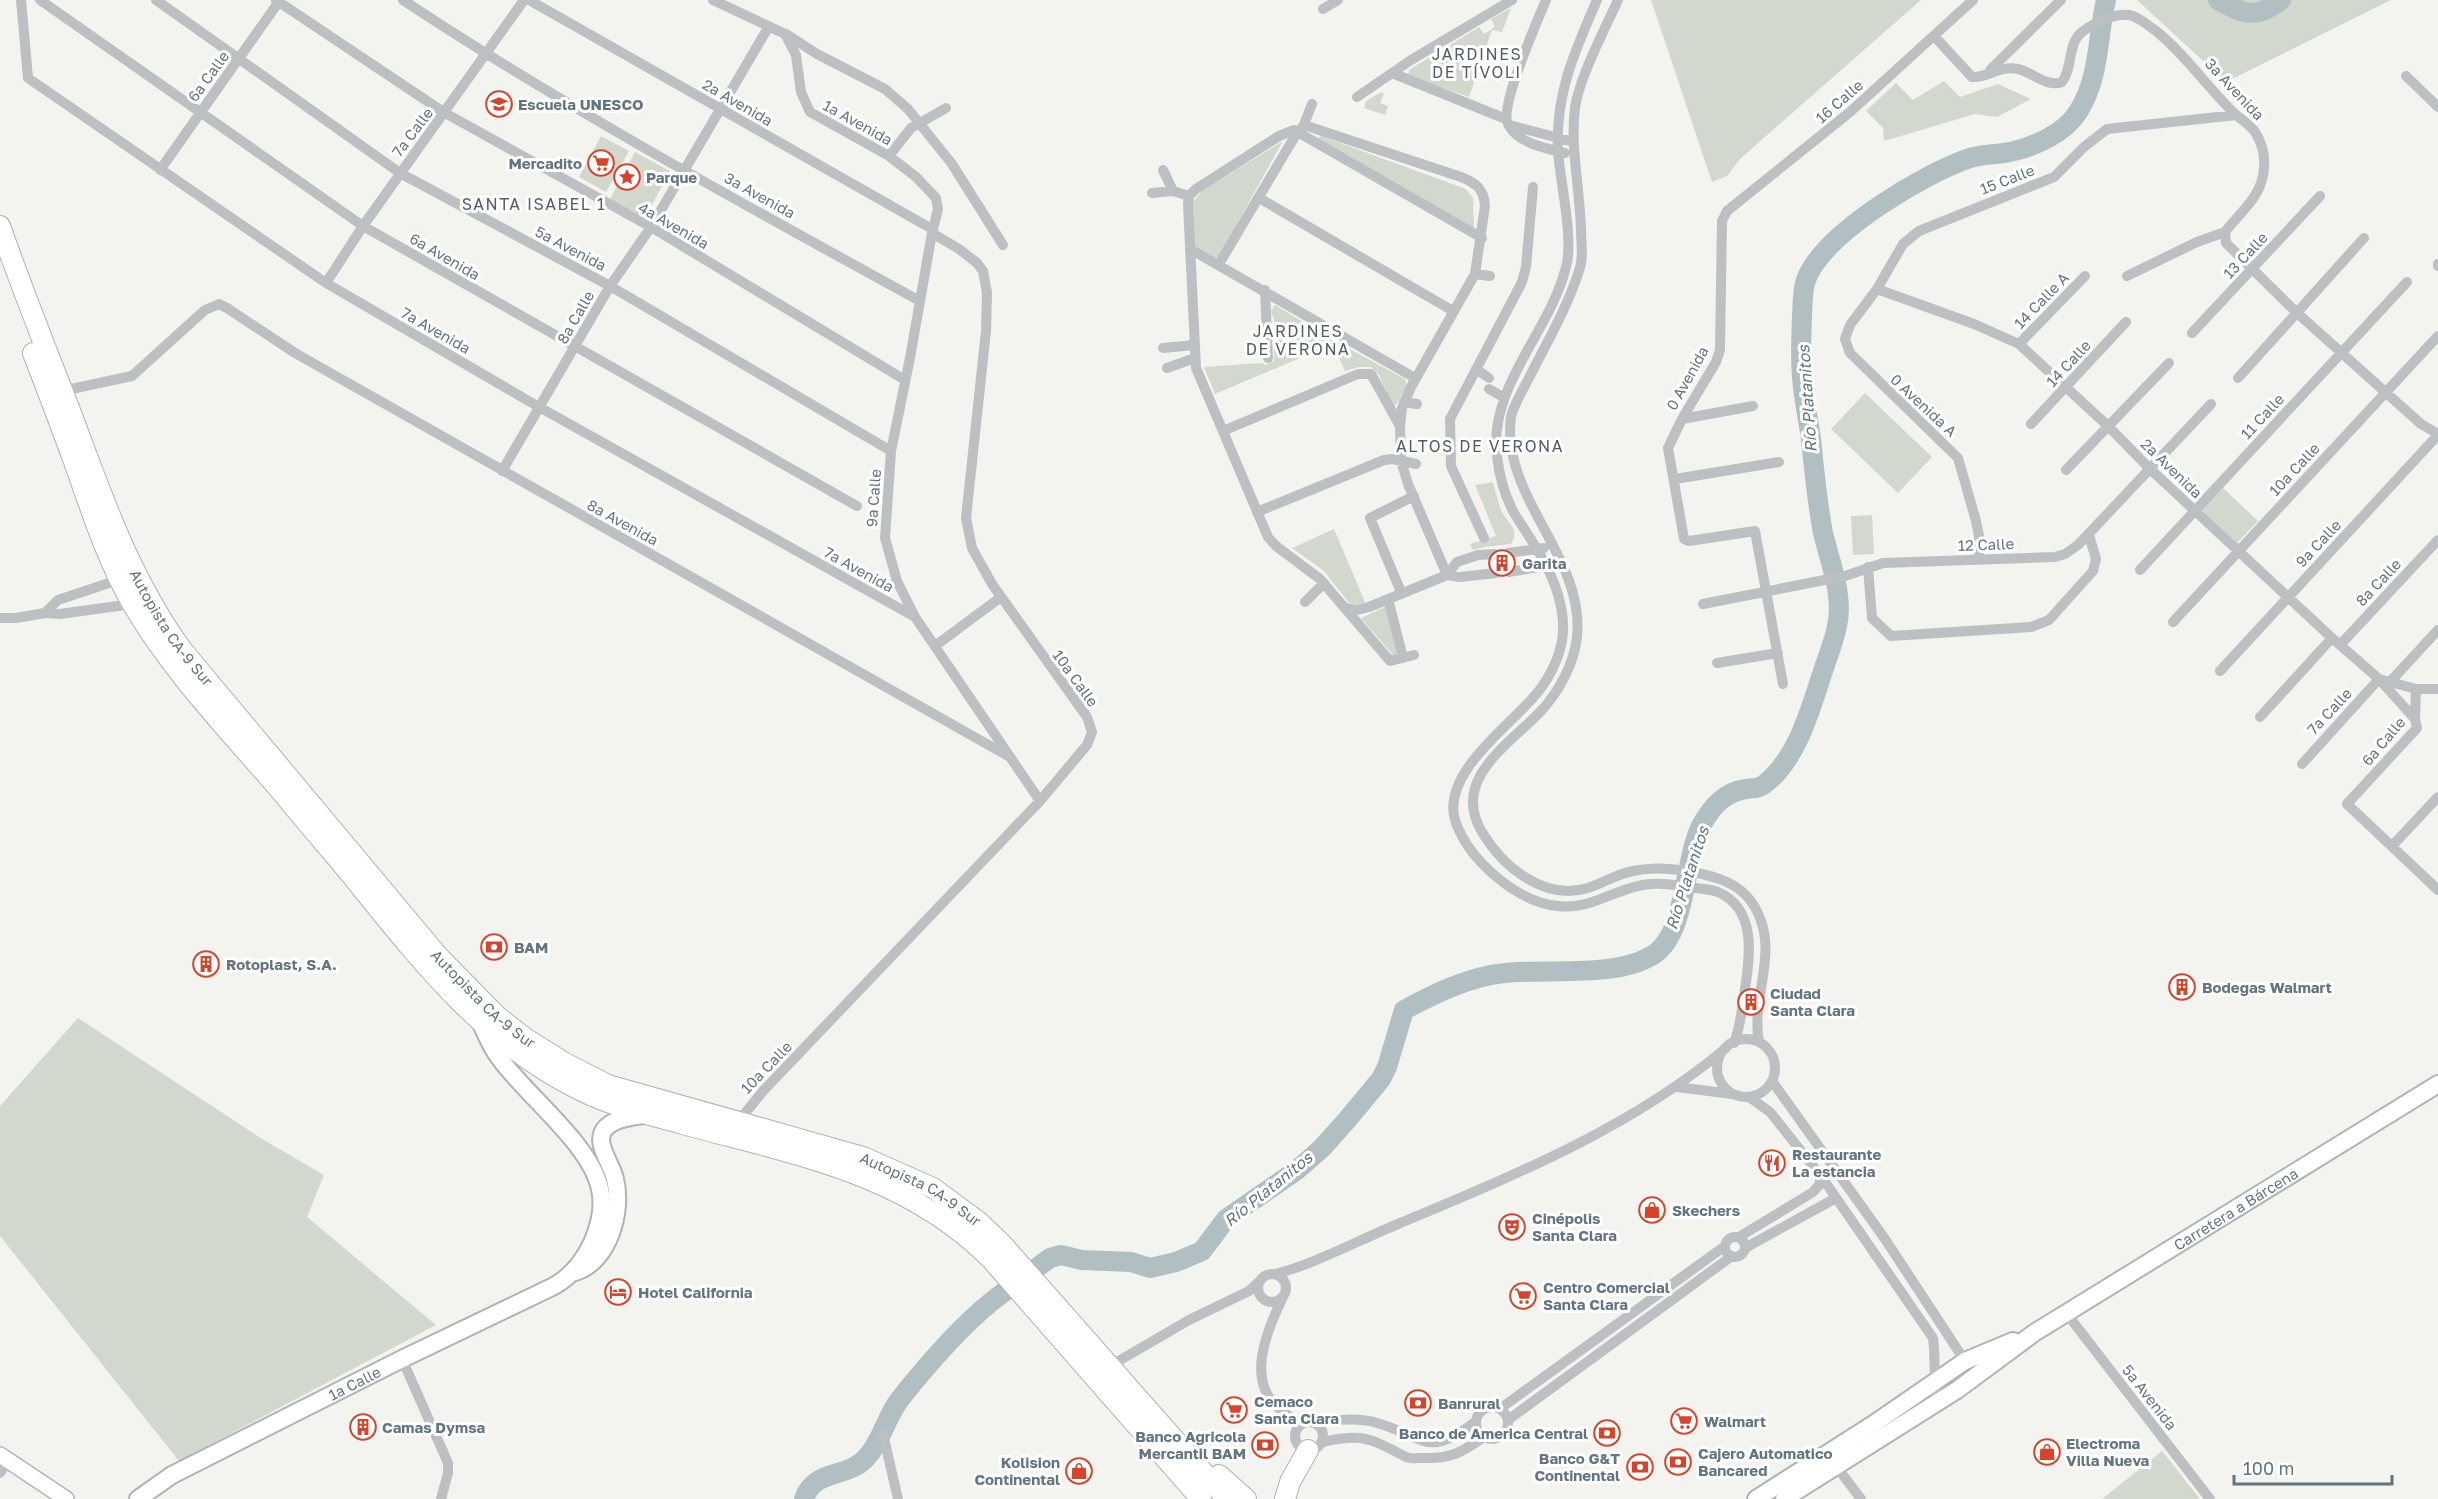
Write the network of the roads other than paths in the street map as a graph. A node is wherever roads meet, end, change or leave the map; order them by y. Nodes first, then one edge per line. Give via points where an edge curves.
1 (21, 0) edge
2 (40, 0) edge
3 (156, 0) edge
4 (403, 0) edge
5 (524, 0) edge
6 (529, 0) edge
7 (713, 0) edge
8 (1338, 0) edge
9 (1512, 0) edge
10 (1546, 0) edge
11 (1597, 0) edge
12 (1618, 0) edge
13 (1973, 0) edge
14 (2061, 0) edge
15 (278, 1) edge
16 (1323, 9) dead end
17 (769, 26) junction
18 (785, 34) junction
19 (1934, 36) junction
20 (485, 54) junction
21 (240, 57) junction
22 (1392, 73) junction
23 (1985, 74) junction
24 (2406, 76) dead end
25 (1357, 97) dead end
26 (1312, 104) dead end
27 (2438, 107) edge
28 (946, 108) dead end
29 (720, 110) junction
30 (200, 112) junction
31 (445, 113) junction
32 (2236, 115) junction
33 (1508, 122) junction
34 (920, 123) junction
35 (1300, 129) junction
36 (1558, 138) junction
37 (1574, 142) junction
38 (1558, 152) junction
39 (1574, 155) junction
40 (889, 156) junction
41 (160, 170) junction
42 (1163, 170) dead end
43 (684, 171) junction
44 (400, 173) junction
45 (1533, 187) dead end
46 (1173, 190) junction
47 (1152, 193) dead end
48 (1189, 196) junction
49 (2320, 196) dead end
50 (1259, 198) junction
51 (1722, 221) joint
52 (0, 226) edge
53 (363, 226) junction
54 (651, 227) junction
55 (932, 231) junction
56 (2225, 232) junction
57 (1482, 238) junction
58 (2364, 238) dead end
59 (1003, 245) dead end
60 (1190, 249) junction
61 (0, 264) edge
62 (1219, 264) junction
63 (2252, 270) junction
64 (1475, 274) junction
65 (1490, 276) dead end
66 (2085, 276) dead end
67 (2127, 276) dead end
68 (2407, 282) dead end
69 (326, 283) junction
70 (610, 286) junction
71 (1877, 289) junction
72 (1265, 290) junction
73 (920, 301) junction
74 (1453, 311) junction
75 (2296, 312) junction
76 (2126, 322) dead end
77 (2192, 333) dead end
78 (2438, 336) edge
79 (2019, 344) junction
80 (1194, 345) junction
81 (574, 348) junction
82 (1163, 348) dead end
83 (2342, 352) junction
84 (1195, 358) junction
85 (1268, 358) dead end
86 (2169, 363) dead end
87 (1167, 368) dead end
88 (1473, 373) junction
89 (1415, 378) junction
90 (2238, 378) dead end
91 (905, 380) junction
92 (2065, 387) junction
93 (62, 391) junction
94 (2386, 392) junction
95 (1505, 393) junction
96 (1520, 397) junction
97 (1404, 402) junction
98 (1418, 404) dead end
99 (2211, 404) dead end
100 (1753, 406) dead end
101 (539, 408) junction
102 (1682, 418) junction
103 (2031, 424) dead end
104 (1400, 426) junction
105 (2108, 426) junction
106 (1223, 430) junction
107 (2436, 431) edge
108 (891, 451) junction
109 (1401, 461) junction
110 (1779, 462) dead end
111 (1416, 464) dead end
112 (2149, 468) junction
113 (2066, 470) dead end
114 (502, 471) junction
115 (1675, 479) junction
116 (1414, 496) junction
117 (857, 506) dead end
118 (2195, 510) junction
119 (1257, 512) junction
120 (2089, 535) junction
121 (1484, 538) dead end
122 (2438, 540) edge
123 (1553, 545) junction
124 (1538, 550) junction
125 (2239, 550) junction
126 (1508, 553) dead end
127 (1494, 554) dead end
128 (1979, 558) junction
129 (1560, 561) junction
130 (1546, 566) junction
131 (1868, 567) junction
132 (2140, 570) dead end
133 (1509, 572) dead end
134 (1496, 573) dead end
135 (1447, 575) junction
136 (121, 579) junction
137 (1324, 583) junction
138 (1401, 592) junction
139 (1767, 592) junction
140 (2288, 596) junction
141 (1001, 597) junction
142 (1388, 599) junction
143 (1305, 602) dead end
144 (132, 604) junction
145 (1703, 604) dead end
146 (1345, 608) junction
147 (45, 613) junction
148 (915, 617) junction
149 (0, 618) edge
150 (2173, 622) dead end
151 (2438, 630) edge
152 (2336, 642) junction
153 (934, 646) junction
154 (1778, 653) junction
155 (1717, 663) dead end
156 (2220, 671) dead end
157 (2384, 681) junction
158 (1783, 684) dead end
159 (2416, 689) junction
160 (2438, 689) edge
161 (2260, 717) dead end
162 (2415, 718) junction
163 (1008, 756) junction
164 (2302, 764) dead end
165 (2438, 797) edge
166 (1040, 801) junction
167 (2393, 845) junction
168 (2437, 887) edge
169 (481, 1023) junction
170 (1759, 1042) junction
171 (1730, 1045) junction
172 (1772, 1081) junction
173 (2438, 1084) edge
174 (1677, 1087) junction
175 (1732, 1094) junction
176 (1749, 1097) junction
177 (647, 1114) junction
178 (737, 1123) junction
179 (1821, 1176) junction
180 (1836, 1198) junction
181 (1739, 1237) junction
182 (1725, 1246) junction
183 (1745, 1248) junction
184 (997, 1252) junction
185 (1732, 1256) junction
186 (1296, 1267) junction
187 (574, 1273) junction
188 (1275, 1274) junction
189 (1260, 1281) junction
190 (1287, 1287) junction
191 (1242, 1294) junction
192 (1263, 1298) junction
193 (1282, 1299) junction
194 (2067, 1314) junction
195 (1053, 1316) junction
196 (1274, 1316) junction
197 (2034, 1333) junction
198 (402, 1359) junction
199 (1965, 1360) junction
200 (1110, 1366) junction
201 (1985, 1370) junction
202 (1933, 1383) junction
203 (1957, 1390) junction
204 (1937, 1402) junction
205 (1501, 1408) junction
206 (1508, 1420) junction
207 (1475, 1422) junction
208 (1311, 1423) junction
209 (1160, 1424) junction
210 (1294, 1425) junction
211 (884, 1434) dead end
212 (1484, 1437) junction
213 (1315, 1446) junction
214 (3, 1463) edge
215 (1836, 1466) junction
216 (66, 1499) edge
217 (138, 1499) edge
218 (441, 1499) edge
219 (897, 1499) edge
220 (1200, 1499) edge
221 (1227, 1499) edge
222 (1246, 1499) edge
223 (1285, 1499) edge
224 (1756, 1499) edge
225 (1784, 1499) edge
226 (1861, 1499) edge
227 (2210, 1499) edge

1 - 41 street, 7a Avenida via 28,78
2 - 30 street, 6a Avenida
3 - 21 street, 5a Avenida
4 - 20 street, 3a Avenida
5 - 20 street, 7a Calle
6 - 29 street, 2a Avenida
7 - 17 street
8 - 16 street
9 - 22 street
10 - 33 street via 1508,100
11 - 36 street via 1560,100
12 - 37 street via 1576,100
13 - 19 street, 16 Calle
14 - 23 street
15 - 21 street, 6a Calle
15 - 31 street, 4a Avenida
17 - 18 street
17 - 29 street, 8a Calle
18 - 34 street via 885,89
18 - 40 street, 1a Avenida via 796,55 801,92 810,112
19 - 23 street via 1970,75
19 - 51 street, 16 Calle via 1850,112 1727,211
20 - 31 street, 7a Calle
20 - 43 street, 3a Avenida
21 - 30 street, 6a Calle
21 - 44 street, 5a Avenida
22 - 25 street
22 - 33 street
23 - 32 street, 3a Avenida via 2013,68 2059,84 2068,73 2079,34 2108,18 2124,15 2141,20 2193,66
24 - 27 street
26 - 35 street
28 - 34 street
29 - 43 street, 8a Calle
29 - 55 street, 2a Avenida
30 - 41 street, 6a Calle
30 - 53 street, 6a Avenida
31 - 44 street, 7a Calle
31 - 54 street, 4a Avenida
32 - 56 street, 3a Avenida via 2261,142 2265,166 2258,191
32 - 71 street, 15 Calle via 2103,131 2054,177 1912,234
33 - 36 street
33 - 38 street via 1524,140
34 - 40 street via 911,128
34 - 59 street via 952,164
35 - 48 street via 1279,136
35 - 50 street
35 - 57 street
35 - 57 street via 1307,126 1475,183 1485,201
36 - 37 street
36 - 38 street
37 - 39 street
38 - 39 street
38 - 95 street via 1568,261 1551,305
39 - 96 street via 1582,261 1566,305
40 - 55 street, 1a Avenida via 936,198 938,209
41 - 69 street, 7a Avenida
42 - 46 street
43 - 54 street, 8a Calle
43 - 73 street, 3a Avenida
44 - 53 street, 7a Calle
44 - 70 street, 5a Avenida
45 - 88 street via 1522,282
46 - 47 street
46 - 48 street
48 - 60 street
49 - 63 street, 13 Calle
50 - 62 street
50 - 74 street
51 - 102 street, 0 Avenida via 1720,350
52 - 93 highway, Autopista CA-9 Sur
53 - 69 street, 7a Calle
53 - 81 street, 6a Avenida
54 - 70 street, 8a Calle
54 - 91 street, 4a Avenida
55 - 73 street, 9a Calle
55 - 141 street, 10a Calle via 977,263 985,280 986,331 966,518 972,548
56 - 63 street via 2226,243
56 - 67 street
57 - 64 street
58 - 75 street
60 - 62 street
60 - 80 street
61 - 136 highway, Autopista CA-9 Sur via 101,537
62 - 72 street
63 - 75 street
63 - 77 street, 13 Calle
64 - 65 street
64 - 74 street
66 - 79 street, 14 Calle A
68 - 83 street, 11 Calle
69 - 101 street, 7a Avenida
70 - 81 street, 8a Calle
70 - 108 street, 5a Avenida
71 - 79 street, 2a Avenida
71 - 128 street, 0 Avenida A via 1850,326 1845,344 1860,365 1958,458 1976,521
72 - 85 street
72 - 89 street
73 - 91 street, 9a Calle
74 - 89 street
75 - 83 street
75 - 90 street
76 - 92 street, 14 Calle
78 - 94 street, 10a Calle
79 - 92 street, 2a Avenida
80 - 82 street
80 - 84 street
81 - 101 street, 8a Calle
81 - 117 street, 6a Avenida
83 - 94 street
83 - 118 street, 11 Calle
84 - 87 street
84 - 106 street
86 - 105 street
88 - 95 street
88 - 121 street via 1451,415 1450,461
89 - 97 street
91 - 108 street, 9a Calle
92 - 103 street, 14 Calle
92 - 105 street, 2a Avenida
93 - 114 street, 8a Avenida via 132,376 205,310 219,304 295,353
93 - 178 highway, Autopista CA-9 Sur via 107,513 162,623 438,956 498,1017 565,1063 608,1085
94 - 107 street
94 - 125 street, 10a Calle
95 - 96 street
95 - 124 street via 1496,438 1498,468 1514,513
96 - 123 street via 1511,424 1514,460 1529,504
97 - 98 street
97 - 104 street
99 - 112 street, 12 Calle
100 - 102 street
101 - 114 street, 8a Calle
101 - 148 street, 7a Avenida
102 - 115 street, 0 Avenida via 1668,448
104 - 106 street via 1374,378 1362,372
104 - 109 street
105 - 112 street, 2a Avenida
105 - 113 street
106 - 119 street
107 - 140 street, 9a Calle
108 - 148 street, 9a Calle via 885,538 897,581
109 - 111 street
109 - 116 street
109 - 119 street via 1384,460
110 - 115 street
112 - 118 street, 2a Avenida
112 - 120 street, 12 Calle
114 - 163 street, 8a Avenida
115 - 139 street, 0 Avenida via 1684,539 1689,542 1755,531
116 - 135 street
116 - 138 street via 1370,518
118 - 125 street, 2a Avenida
118 - 132 street, 11 Calle
119 - 137 street via 1265,538
120 - 128 street, 12 Calle via 2059,556
120 - 131 street via 2096,559 2093,572 2054,615 2031,627 1887,634 1872,618
122 - 152 street, 8a Calle
123 - 124 street
123 - 129 street
124 - 126 street
124 - 130 street
125 - 140 street, 2a Avenida
125 - 150 street, 10a Calle
127 - 135 street via 1457,562
128 - 131 street, 12 Calle
129 - 130 street
129 - 170 street via 1576,603 1577,640 1572,660 1552,697 1485,768 1472,795 1475,821 1510,869 1551,888 1572,891 1635,870 1670,868 1717,876 1741,889 1762,922 1765,942 1755,1026
130 - 133 street
130 - 171 street via 1562,615 1558,655 1532,700 1485,745 1464,777 1454,801 1456,822 1479,858 1500,880 1544,903 1586,905 1637,886 1668,884 1718,892 1734,904 1749,935 1750,954 1743,1003
131 - 139 street, 12 Calle via 1845,576
134 - 135 street
135 - 138 street
136 - 144 highway, Autopista CA-9 Sur
136 - 147 street via 58,600
137 - 143 street
137 - 146 street
138 - 142 street
139 - 145 street, 12 Calle
139 - 154 street
140 - 152 street, 2a Avenida
140 - 156 street, 9a Calle
141 - 153 street
141 - 166 street, 10a Calle via 1087,717 1092,732 1087,745
142 - 146 street via 1360,610
142 - 146 street via 1408,656 1390,661
144 - 147 street
144 - 169 highway, Autopista CA-9 Sur via 199,695 426,967
147 - 149 street
148 - 153 street, 9a Calle
151 - 157 street, 7a Calle
152 - 157 street, 2a Avenida
152 - 161 street, 8a Calle
153 - 163 street, 9a Calle
154 - 155 street
154 - 158 street
157 - 159 street
157 - 162 street, 2a Avenida
157 - 164 street, 7a Calle
159 - 160 street
159 - 162 street, 6a Calle
162 - 167 street, 6a Calle via 2417,728 2347,804
163 - 166 street, 9a Calle
165 - 167 street
166 - 178 street, 10a Calle
167 - 168 street
169 - 177 highway, Autopista CA-9 Sur via 543,1069 586,1093
169 - 187 main road, 1a Calle via 497,1056 593,1170 600,1190 598,1229
170 - 171 street via 1748,1040
170 - 172 street via 1774,1061
171 - 174 street
171 - 175 street via 1720,1057 1718,1067 1719,1078
172 - 176 street via 1758,1095
172 - 199 street via 1885,1239
173 - 194 main road, Carretera a Bárcena
174 - 175 street
174 - 186 street via 1630,1116 1508,1178
175 - 176 street
176 - 179 street via 1770,1112
177 - 184 highway, Autopista CA-9 Sur via 802,1156 888,1186
177 - 187 main road, 1a Calle via 615,1120 603,1132 600,1140 616,1185 612,1231 595,1262
178 - 184 highway, Autopista CA-9 Sur via 863,1157 902,1173 957,1204
179 - 180 street
179 - 181 street via 1813,1192
180 - 183 street
180 - 202 street via 1933,1338
181 - 182 street via 1730,1238
181 - 183 street
182 - 185 street
182 - 205 street
183 - 185 street via 1739,1256
184 - 195 highway, Autopista CA-9 Sur
185 - 206 street
186 - 188 street
186 - 190 street
187 - 198 main road, 1a Calle
188 - 189 street
188 - 190 street
189 - 191 street
189 - 192 street via 1258,1288
190 - 193 street
191 - 192 street
191 - 200 street
192 - 193 street via 1273,1302
192 - 196 street
193 - 196 street
194 - 197 main road, Carretera a Bárcena
194 - 227 street, 5a Avenida
195 - 200 highway, Autopista CA-9 Sur
195 - 220 highway, Autopista CA-9 Sur
196 - 210 street via 1260,1371 1261,1382 1270,1401
197 - 199 main road, Carretera a Bárcena
197 - 201 main road, Carretera a Bárcena
198 - 217 main road, 1a Calle via 172,1475
198 - 218 street via 448,1463
199 - 201 main road
199 - 202 main road, Carretera a Bárcena
199 - 203 main road
200 - 209 highway, Autopista CA-9 Sur
201 - 203 main road, Carretera a Bárcena
202 - 204 street
202 - 224 main road, Carretera a Bárcena
203 - 204 main road, Carretera a Bárcena
204 - 215 main road, Carretera a Bárcena
205 - 206 street
205 - 207 street via 1483,1409
206 - 212 street via 1507,1430 1500,1437
207 - 208 street via 1448,1440 1432,1443 1377,1422 1349,1419
207 - 212 street
208 - 210 street
208 - 213 street via 1323,1434
209 - 221 highway, Autopista CA-9 Sur
209 - 222 highway
210 - 213 street via 1297,1444
211 - 219 street
212 - 213 street via 1456,1454 1438,1458 1407,1458 1389,1446 1362,1437
213 - 223 highway via 1290,1482
214 - 216 main road
215 - 225 main road, Carretera a Bárcena
215 - 226 street

